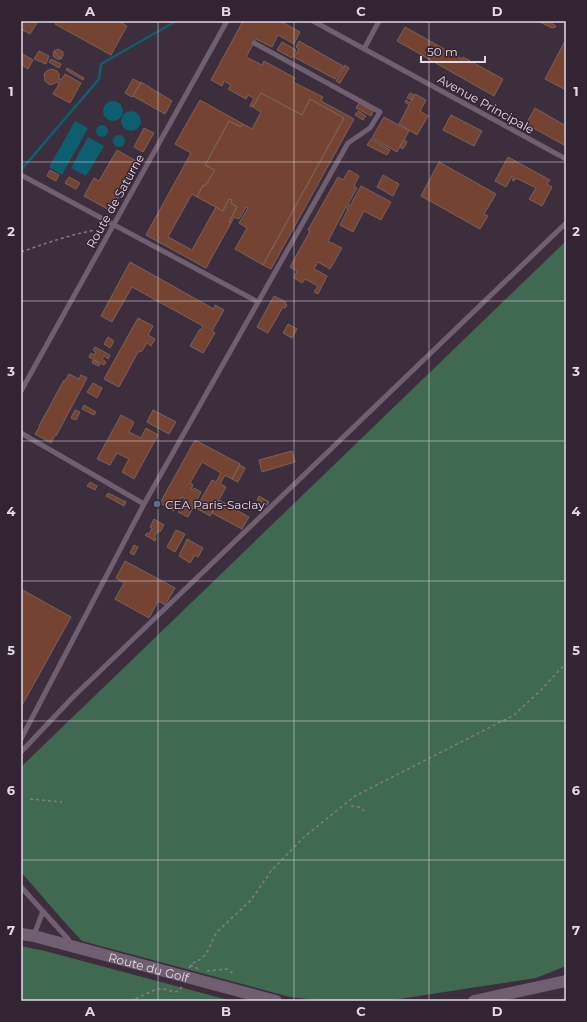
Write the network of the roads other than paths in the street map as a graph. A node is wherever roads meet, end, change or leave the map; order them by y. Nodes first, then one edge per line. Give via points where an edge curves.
1 (227, 21) edge
2 (313, 21) edge
3 (379, 21) edge
4 (254, 43) dead end
5 (364, 49) junction
6 (566, 159) edge
7 (21, 175) edge
8 (566, 223) edge
9 (113, 225) junction
10 (258, 302) junction
11 (21, 391) edge
12 (21, 433) edge
13 (144, 504) junction
14 (21, 739) edge
15 (21, 752) edge
16 (21, 887) edge
17 (43, 911) junction
18 (21, 934) edge
19 (34, 936) junction
20 (72, 946) junction
21 (566, 980) edge
22 (276, 1001) edge
23 (474, 1001) edge

1 - 9 lane, Route de Saturne
2 - 5 lane, Avenue Principale
3 - 5 lane
4 - 10 lane via 380,112 370,128 348,143
5 - 6 lane, Avenue Principale
7 - 9 lane
8 - 15 lane via 74,696
9 - 10 lane
9 - 11 lane, Route de Saturne
10 - 13 lane
12 - 13 lane
13 - 14 lane
16 - 17 lane
17 - 19 lane
17 - 20 lane
18 - 19 street, Route du Golf
19 - 20 street, Route du Golf
20 - 22 street, Route du Golf
21 - 23 street

